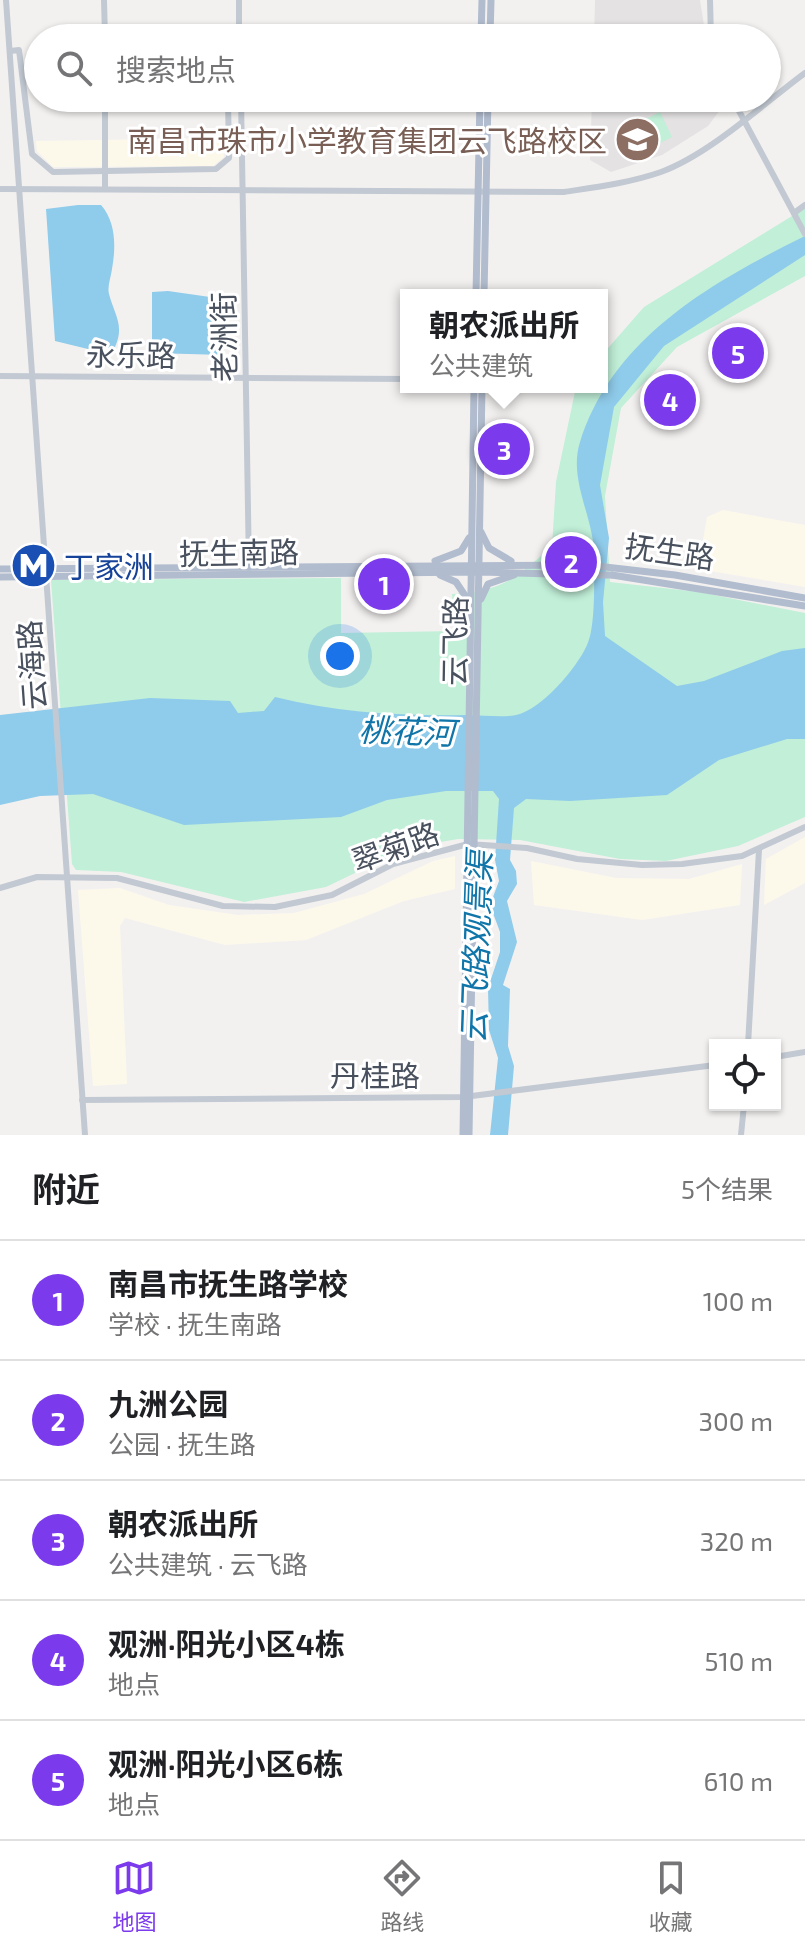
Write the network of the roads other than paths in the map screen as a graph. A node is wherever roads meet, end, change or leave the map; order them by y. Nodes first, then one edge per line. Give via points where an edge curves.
1 (6, 0) edge
2 (104, 0) edge
3 (239, 0) edge
4 (482, 0) edge
5 (491, 0) edge
6 (710, 0) edge
7 (105, 24) edge
8 (239, 24) edge
9 (481, 24) edge
10 (490, 24) edge
11 (711, 24) edge
12 (10, 51) junction
13 (805, 73) edge
14 (24, 90) edge
15 (781, 91) edge
16 (27, 112) edge
17 (105, 112) edge
18 (228, 112) edge
19 (241, 112) edge
20 (480, 112) edge
21 (487, 112) edge
22 (739, 112) edge
23 (752, 112) edge
24 (743, 119) junction
25 (105, 171) junction
26 (20, 187) junction
27 (105, 188) junction
28 (0, 189) edge
29 (242, 189) junction
30 (482, 190) junction
31 (805, 205) edge
32 (794, 213) junction
33 (805, 234) edge
34 (476, 289) edge
35 (484, 289) edge
36 (30, 374) junction
37 (0, 376) edge
38 (245, 378) junction
39 (400, 379) edge
40 (474, 393) edge
41 (482, 393) edge
42 (480, 527) junction
43 (471, 532) junction
44 (249, 565) junction
45 (427, 568) junction
46 (475, 568) junction
47 (521, 568) junction
48 (0, 569) edge
49 (613, 571) junction
50 (47, 573) junction
51 (249, 576) junction
52 (0, 577) edge
53 (805, 598) edge
54 (474, 606) junction
55 (805, 606) edge
56 (805, 827) edge
57 (471, 844) junction
58 (759, 850) junction
59 (67, 877) junction
60 (0, 888) edge
61 (748, 1039) edge
62 (805, 1052) edge
63 (781, 1056) edge
64 (709, 1066) edge
65 (467, 1096) junction
66 (82, 1100) junction
67 (743, 1111) edge
68 (85, 1135) edge
69 (466, 1135) edge
70 (741, 1135) edge

1 - 12 street, 云海路
2 - 7 street
3 - 8 street
4 - 9 main road
5 - 10 main road
6 - 11 street
12 - 14 street via 19,50
12 - 26 street, 云海路
13 - 15 street
16 - 25 street via 32,154 53,172
17 - 25 street
18 - 25 street via 229,158 216,169
19 - 29 street, 老洲街
20 - 30 main road
21 - 30 main road
22 - 24 street
23 - 24 street
24 - 30 street via 664,171 622,184 564,192
24 - 32 street
25 - 27 street
26 - 27 street
26 - 28 street
26 - 36 street, 云海路
27 - 29 street
29 - 30 street
29 - 38 street, 老洲街
30 - 34 main road
30 - 35 main road
31 - 32 street
32 - 33 street
36 - 37 street, 永乐路
36 - 38 street, 永乐路
36 - 50 street, 云海路
38 - 39 street, 永乐路
38 - 44 street, 老洲街
40 - 43 main road, 云飞路
41 - 42 main road, 云飞路
42 - 46 main road, 云飞路
42 - 47 main road via 489,548
43 - 45 main road via 461,551
43 - 46 main road, 云飞路
44 - 45 main road, 抚生南路
44 - 50 main road, 抚生南路
44 - 51 street, 老洲街
45 - 46 main road, 抚生南路
45 - 51 main road, 抚生南路
45 - 54 main road via 456,582
46 - 47 main road, 抚生路
46 - 54 main road, 云飞路
47 - 49 main road, 抚生路, bridge via 586,575
47 - 49 main road, 抚生路 via 588,565
47 - 54 main road via 488,584
48 - 50 main road, 抚生南路
49 - 53 main road, 抚生路
49 - 55 main road, 抚生路
50 - 51 main road, 抚生南路
50 - 52 main road, 抚生南路
50 - 59 street, 云海路
54 - 57 main road, 云飞路
56 - 58 street, 翠菊路
57 - 58 street, 翠菊路 via 642,865
57 - 59 street, 翠菊路 via 393,864 332,895 275,907 223,906 117,878
57 - 65 main road, 云飞路
58 - 61 street
59 - 60 street, 翠菊路 via 37,877
59 - 66 street, 云海路
62 - 63 street
64 - 65 street, 丹桂路
65 - 66 street, 丹桂路
65 - 69 main road, 云飞路
66 - 68 street, 云海路
67 - 70 street

